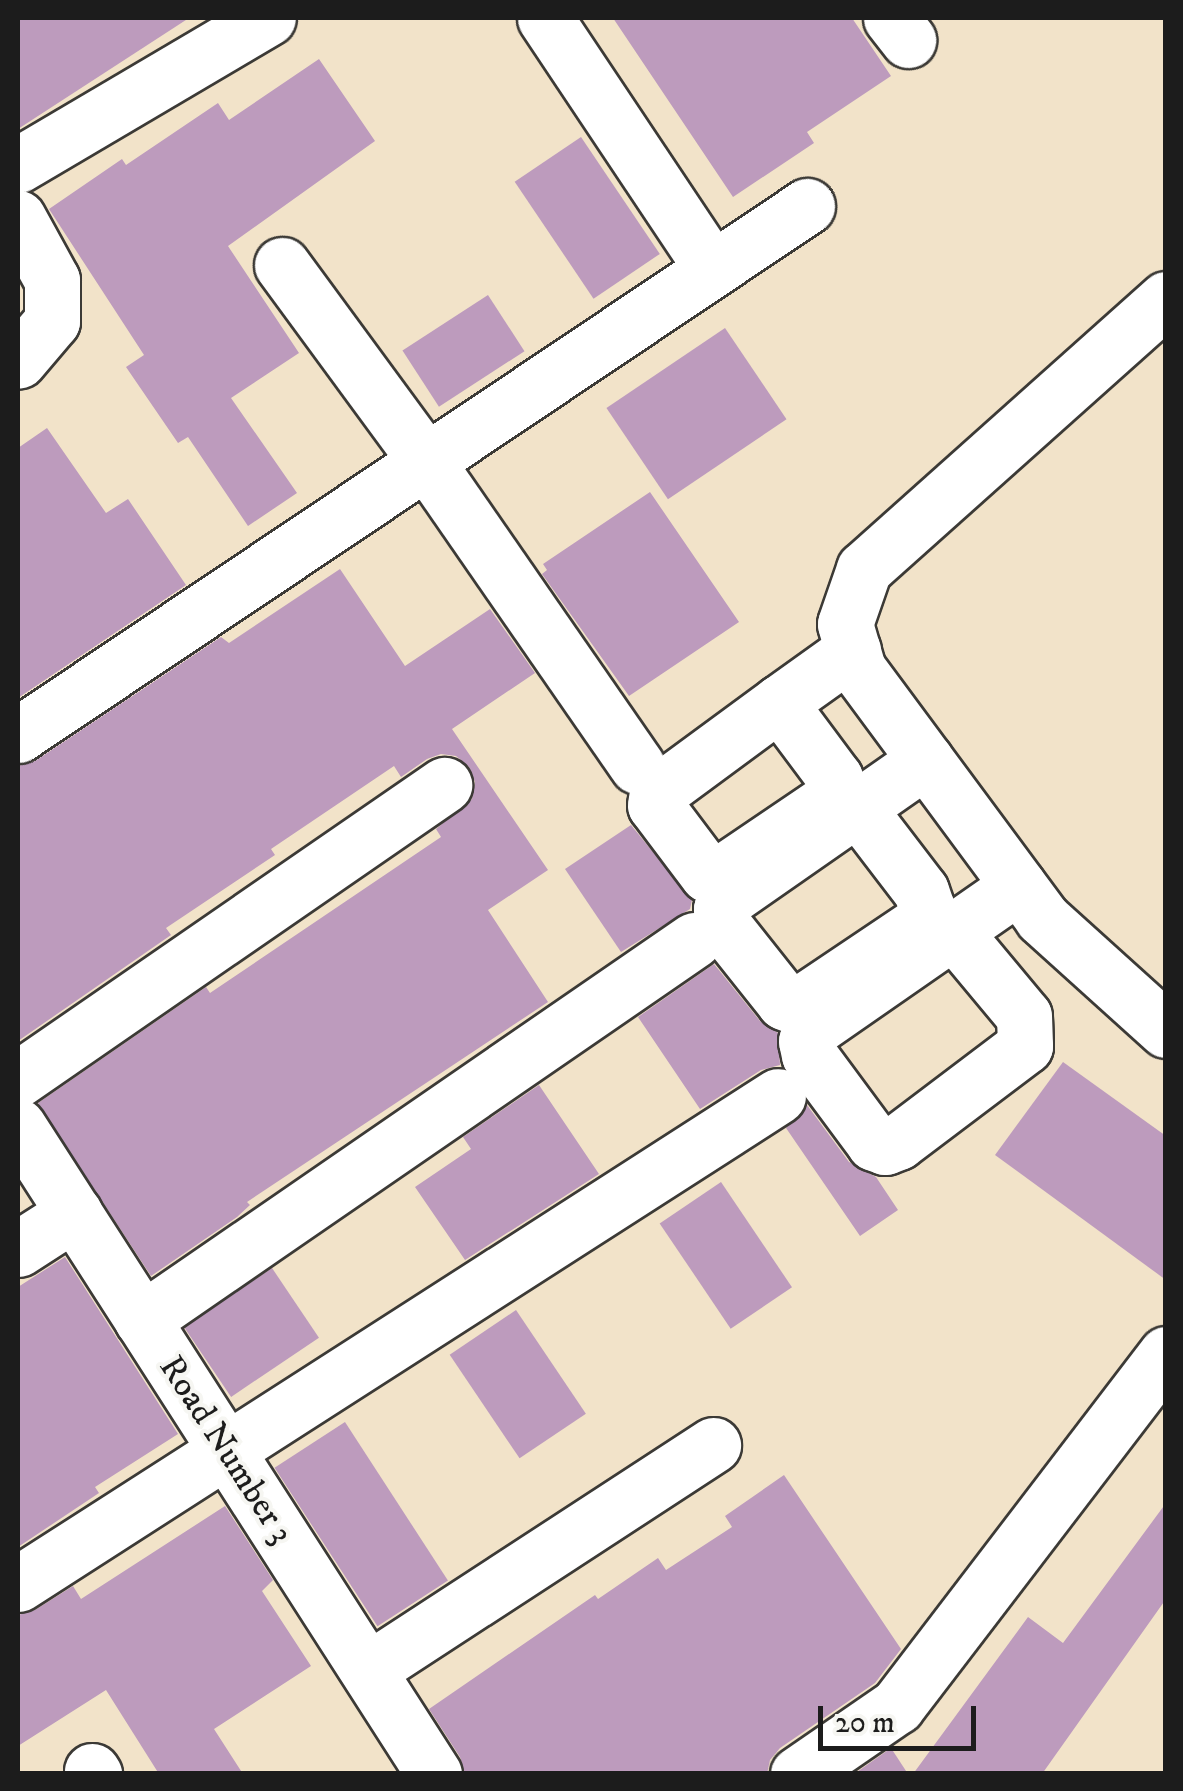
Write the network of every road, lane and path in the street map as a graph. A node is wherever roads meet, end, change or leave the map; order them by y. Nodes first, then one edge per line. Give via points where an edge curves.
1 (546, 18) edge
2 (256, 21) edge
3 (18, 165) edge
4 (806, 206) dead end
5 (18, 218) edge
6 (282, 265) dead end
7 (712, 268) junction
8 (1166, 300) edge
9 (18, 361) edge
10 (426, 461) junction
11 (853, 650) junction
12 (779, 703) dead end
13 (18, 735) edge
14 (926, 760) junction
15 (637, 766) dead end
16 (444, 786) dead end
17 (859, 810) dead end
18 (1018, 886) junction
19 (954, 932) dead end
20 (694, 940) dead end
21 (1166, 1030) edge
22 (18, 1079) edge
23 (778, 1096) dead end
24 (18, 1126) edge
25 (74, 1213) junction
26 (18, 1250) edge
27 (142, 1320) junction
28 (1166, 1354) edge
29 (714, 1445) dead end
30 (225, 1450) junction
31 (18, 1584) edge
32 (368, 1670) junction
33 (434, 1774) edge
34 (798, 1774) edge

1 - 7 street
2 - 3 street
4 - 7 street
5 - 9 street via 52,280 52,321
6 - 10 street
7 - 10 street
8 - 11 street via 864,569 845,624
10 - 13 street
10 - 15 street
11 - 12 street
11 - 14 street via 858,669
14 - 17 street
14 - 18 street
16 - 22 street
18 - 19 street
18 - 21 street via 1042,918
20 - 27 street
23 - 30 street
24 - 25 street, Road Number 3
25 - 26 street
25 - 27 street, Road Number 3
27 - 30 street, Road Number 3
28 - 34 street via 897,1706
29 - 32 street
30 - 31 street
30 - 32 street, Road Number 3
32 - 33 street, Road Number 3

